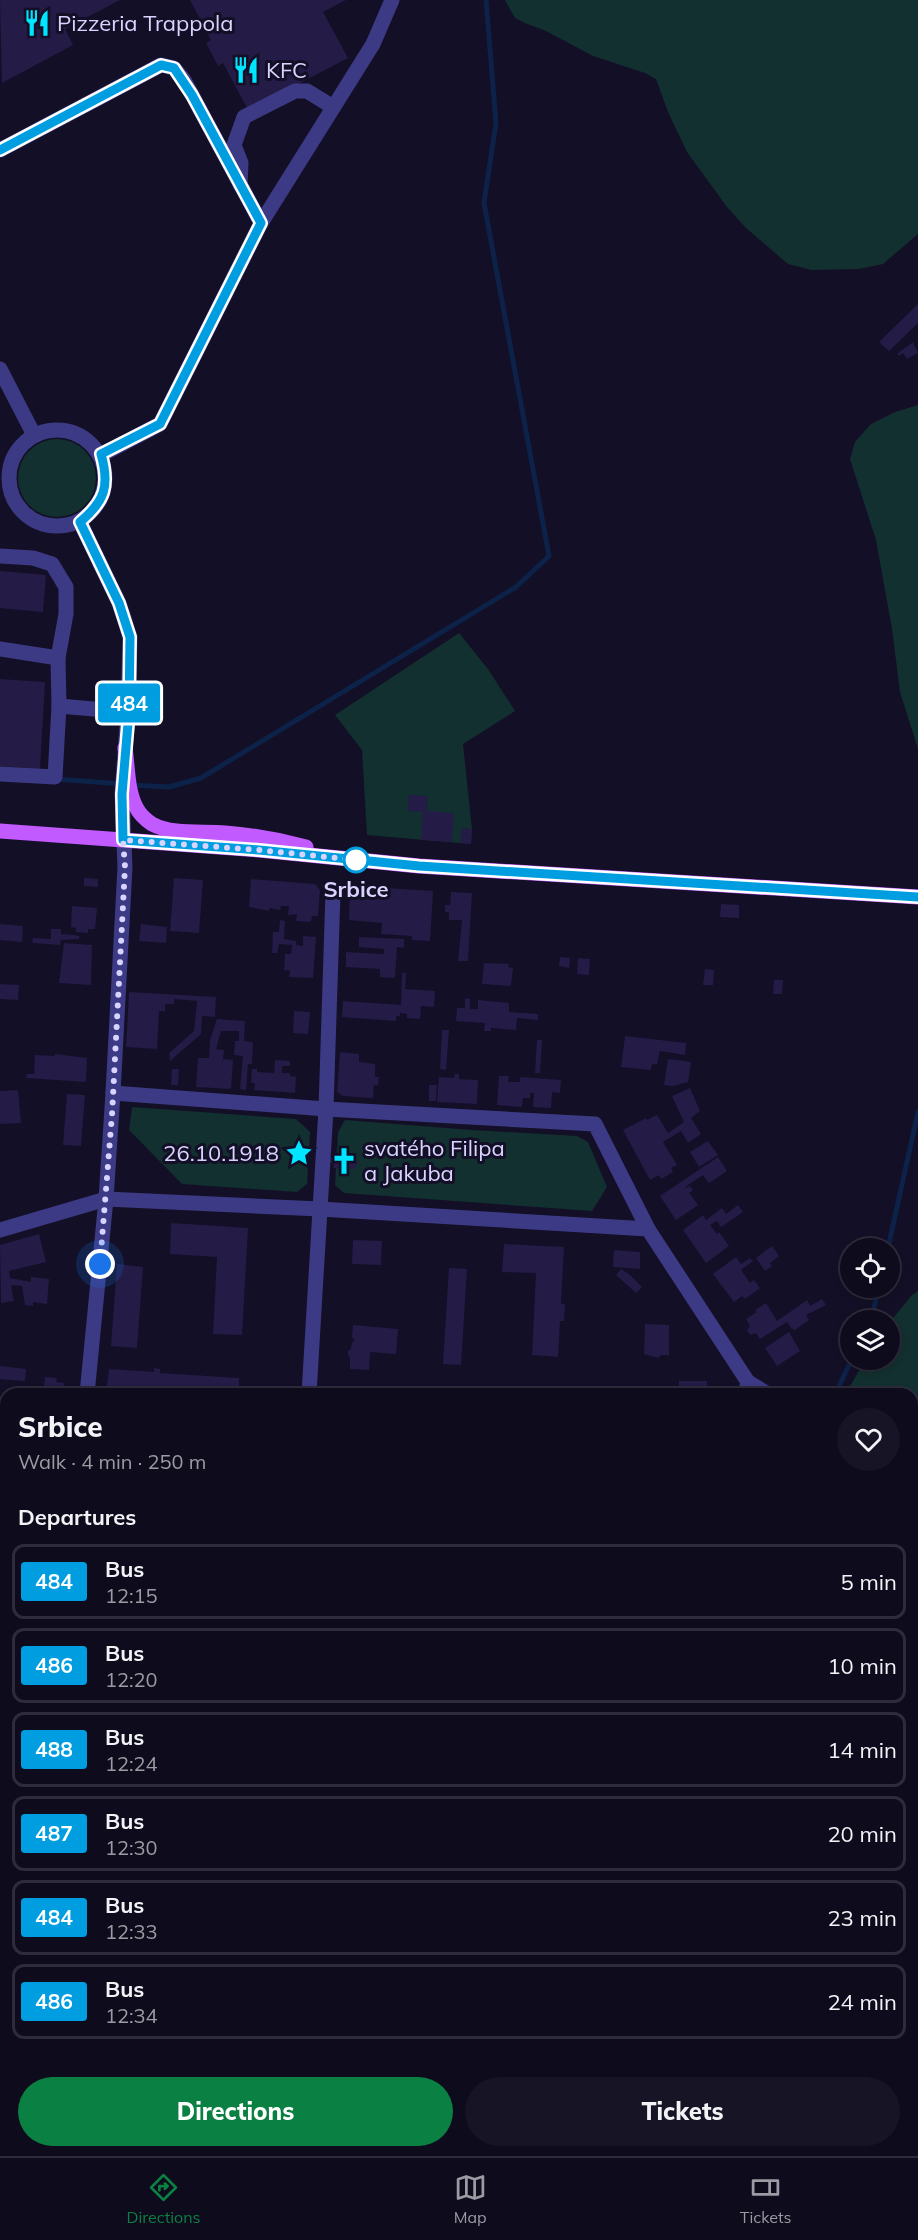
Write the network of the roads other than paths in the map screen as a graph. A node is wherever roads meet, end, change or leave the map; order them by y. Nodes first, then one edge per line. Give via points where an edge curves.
1 (392, 0) edge
2 (333, 107) junction
3 (0, 150) edge
4 (240, 186) junction
5 (261, 223) junction
6 (0, 369) edge
7 (34, 435) junction
8 (101, 454) junction
9 (15, 502) junction
10 (0, 507) edge
11 (80, 522) junction
12 (0, 556) edge
13 (0, 649) edge
14 (58, 658) junction
15 (59, 706) junction
16 (129, 712) junction
17 (125, 748) junction
18 (0, 774) edge
19 (0, 831) edge
20 (123, 840) junction
21 (347, 859) junction
22 (333, 892) dead end
23 (918, 897) edge
24 (113, 1094) junction
25 (326, 1109) junction
26 (106, 1199) junction
27 (320, 1209) junction
28 (648, 1229) junction
29 (0, 1230) edge
30 (88, 1388) edge
31 (309, 1388) edge
32 (746, 1388) edge

1 - 2 street via 373,44
2 - 4 street via 307,91 294,91 244,117 234,145 242,163
2 - 5 street
3 - 4 street via 161,65 174,68 184,80
4 - 5 street
5 - 8 street via 160,424
6 - 7 street
7 - 8 street via 49,430 80,434
7 - 9 street via 13,457 9,488
8 - 11 street via 106,478 101,498
9 - 10 street
9 - 11 street via 38,523 53,526
11 - 16 street via 119,603 130,637
12 - 14 street via 33,558 52,564 66,587 66,614
13 - 14 street
14 - 15 street
15 - 16 street
15 - 18 street via 55,777
16 - 17 street
17 - 20 street
17 - 21 main road via 131,794 142,816 152,824 279,840
19 - 20 main road
20 - 21 main road
20 - 24 street via 125,867
21 - 23 main road
22 - 25 street
24 - 25 street
24 - 26 street
25 - 27 street
25 - 28 street via 595,1124
26 - 27 street
26 - 29 street
26 - 30 street
27 - 28 street
27 - 31 street
28 - 32 street

